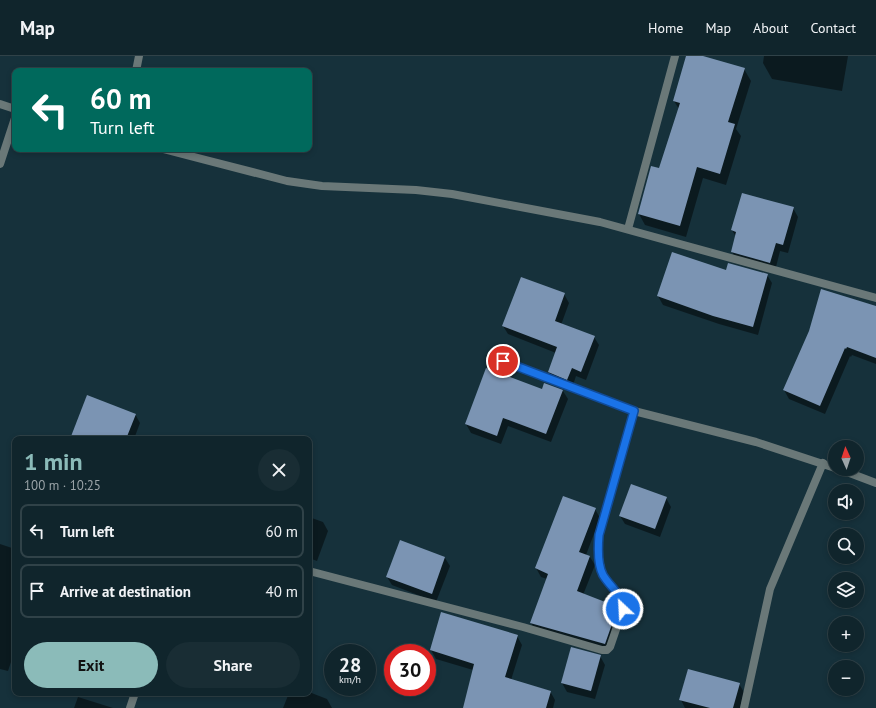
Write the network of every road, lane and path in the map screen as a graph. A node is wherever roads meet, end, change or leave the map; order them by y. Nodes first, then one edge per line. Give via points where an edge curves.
1 (139, 56) edge
2 (675, 56) edge
3 (137, 68) edge
4 (0, 104) edge
5 (12, 107) edge
6 (12, 127) edge
7 (175, 152) edge
8 (0, 164) edge
9 (628, 229) junction
10 (876, 298) edge
11 (503, 361) dead end
12 (634, 411) junction
13 (823, 463) junction
14 (828, 465) edge
15 (858, 476) edge
16 (876, 483) edge
17 (312, 571) edge
18 (134, 696) edge
19 (130, 708) edge
20 (744, 708) edge

1 - 3 street
2 - 9 street
4 - 5 street
6 - 8 street
7 - 9 street via 288,181 322,186 452,194
9 - 10 street
11 - 12 street
12 - 13 street via 756,442
12 - 17 street via 599,535 598,553 602,574 623,602 623,609 607,650
13 - 14 street
13 - 20 street via 770,589
15 - 16 street
18 - 19 street

